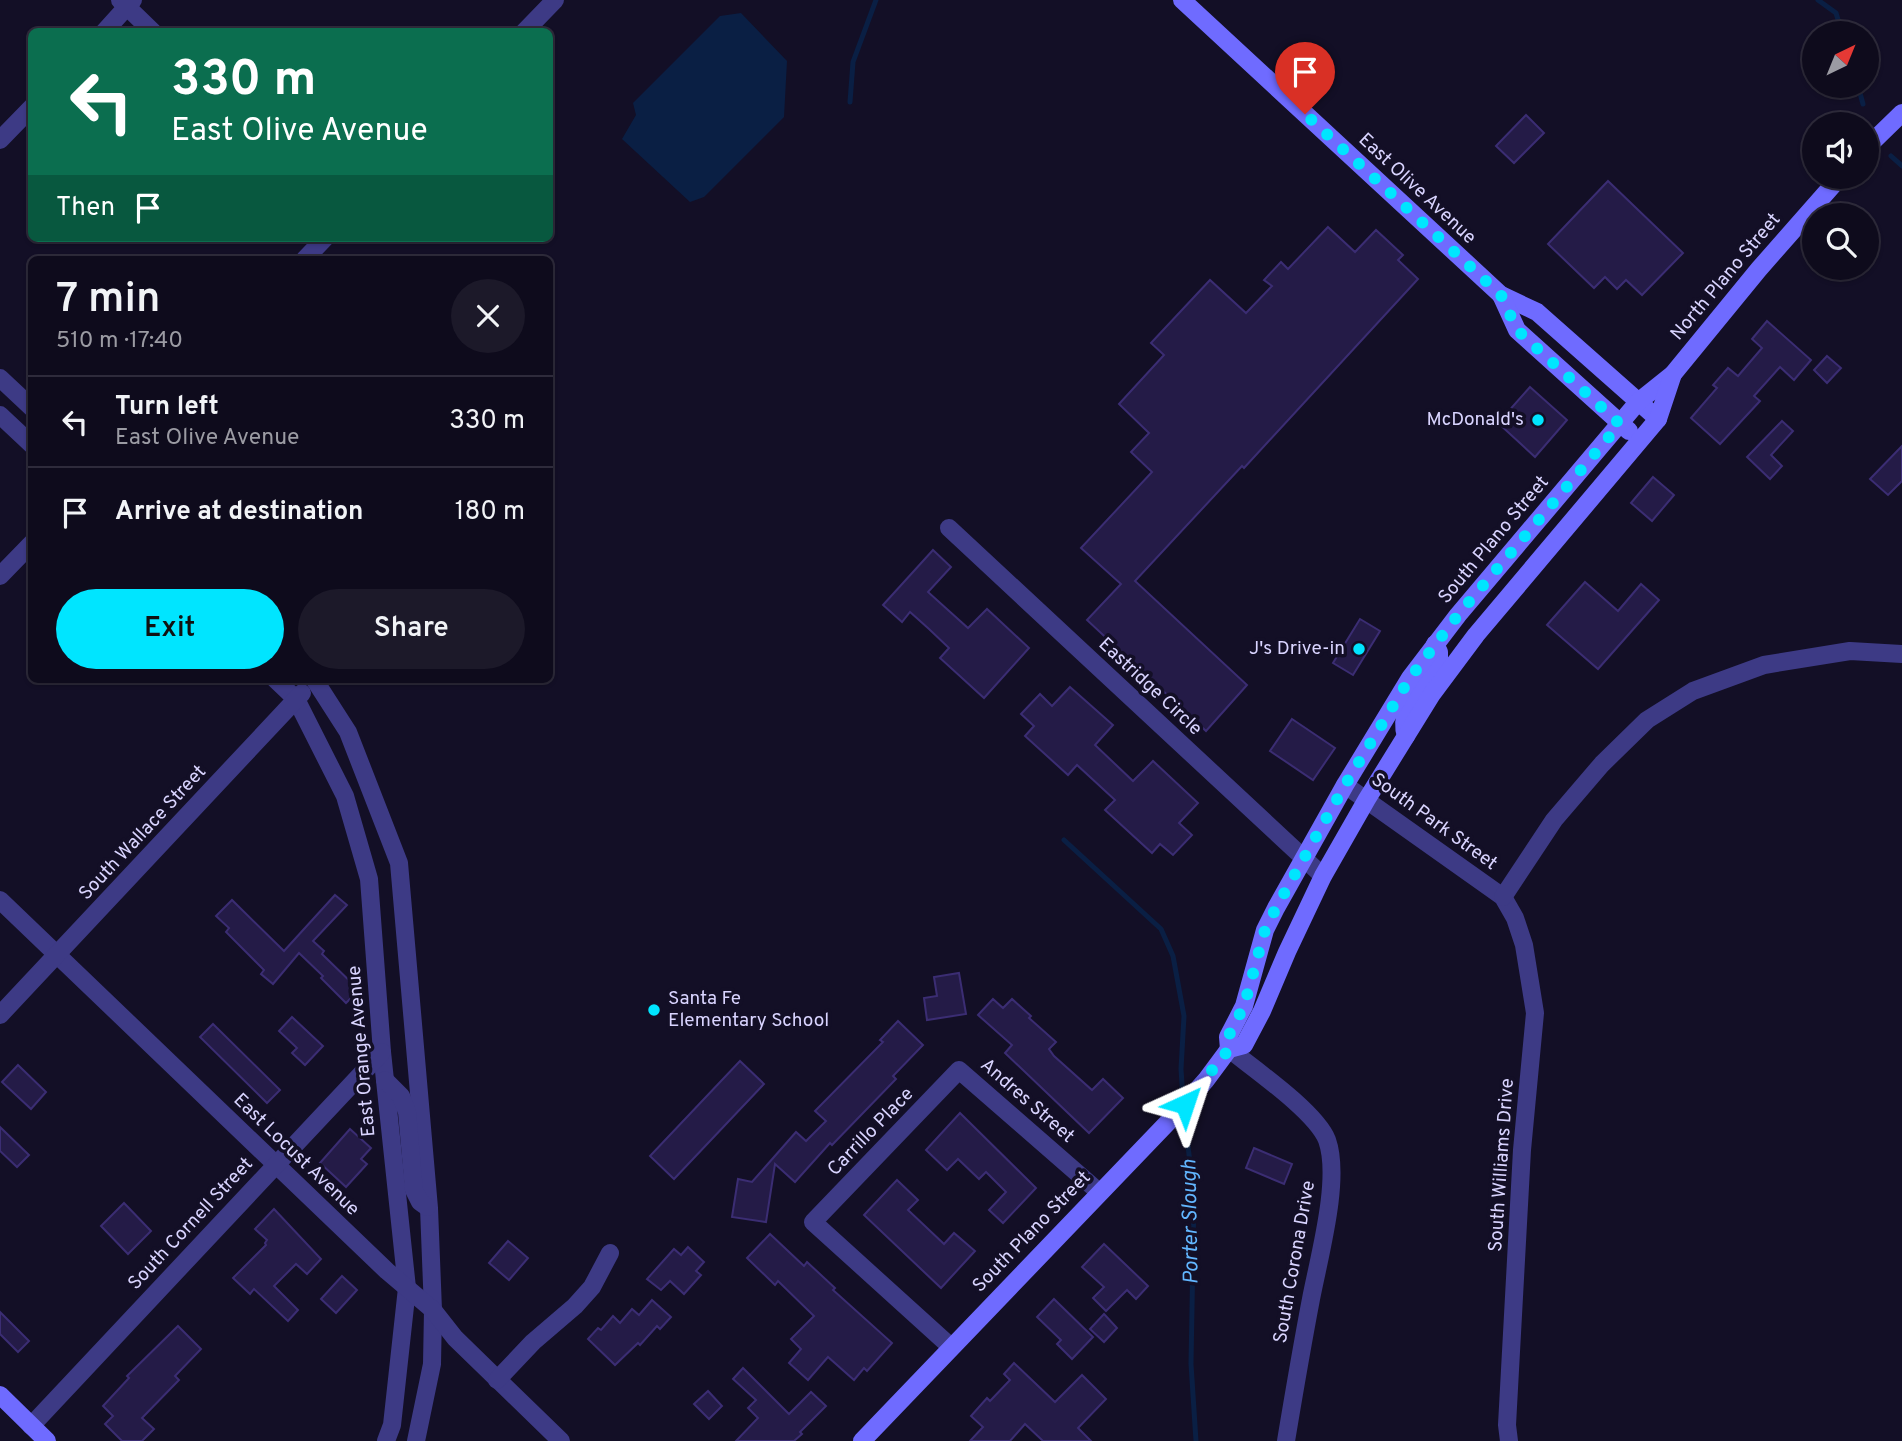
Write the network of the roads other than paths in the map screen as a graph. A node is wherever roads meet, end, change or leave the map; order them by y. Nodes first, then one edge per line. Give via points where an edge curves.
1 (555, 0) edge
2 (1182, 0) edge
3 (127, 2) edge
4 (107, 28) edge
5 (150, 28) edge
6 (528, 28) edge
7 (28, 111) edge
8 (1902, 113) edge
9 (1879, 135) edge
10 (0, 140) edge
11 (1829, 189) edge
12 (322, 242) edge
13 (308, 256) edge
14 (1501, 295) junction
15 (1673, 374) junction
16 (0, 378) edge
17 (1639, 402) junction
18 (28, 404) edge
19 (0, 415) edge
20 (1658, 419) junction
21 (1620, 424) junction
22 (1640, 440) junction
23 (28, 441) edge
24 (949, 528) dead end
25 (28, 547) edge
26 (0, 576) edge
27 (1435, 644) junction
28 (1902, 654) edge
29 (279, 683) edge
30 (311, 683) edge
31 (317, 683) edge
32 (296, 699) junction
33 (1406, 736) junction
34 (1345, 785) junction
35 (1367, 799) junction
36 (1304, 859) junction
37 (1323, 876) junction
38 (1503, 897) junction
39 (0, 900) edge
40 (57, 955) junction
41 (0, 1014) edge
42 (1229, 1049) junction
43 (382, 1052) junction
44 (959, 1070) joint
45 (385, 1080) junction
46 (276, 1165) junction
47 (1099, 1192) junction
48 (429, 1208) junction
49 (610, 1253) dead end
50 (407, 1288) junction
51 (433, 1310) junction
52 (951, 1348) junction
53 (497, 1380) junction
54 (0, 1395) edge
55 (32, 1426) junction
56 (47, 1441) edge
57 (386, 1441) edge
58 (416, 1441) edge
59 (561, 1441) edge
60 (862, 1441) edge
61 (1286, 1441) edge
62 (1509, 1441) edge

1 - 6 street
2 - 14 main road, East Olive Avenue
3 - 4 street
3 - 5 street
7 - 10 street
8 - 9 main road
11 - 15 main road, North Plano Street
12 - 13 street
14 - 17 main road, East Olive Avenue via 1537,312
14 - 21 main road, East Olive Avenue via 1517,330
15 - 17 main road, North Plano Street
15 - 20 main road, North Plano Street
16 - 18 street
17 - 20 main road, East Olive Avenue
17 - 21 main road, South Plano Street
19 - 23 street
20 - 22 main road, South Plano Street
21 - 22 main road, East Olive Avenue
21 - 27 main road, South Plano Street
22 - 33 main road, South Plano Street via 1476,635
24 - 36 street, Eastridge Circle
25 - 26 street
27 - 33 main road via 1439,659 1404,717
27 - 34 main road, South Plano Street
28 - 38 street, South Park Street via 1850,651 1764,664 1693,691 1647,720 1602,764 1554,820
29 - 32 street, East Orange Avenue
30 - 32 street, South Wallace Street
31 - 48 street via 348,732 399,863
32 - 40 street, South Wallace Street
32 - 43 street, East Orange Avenue via 345,796 369,880
33 - 35 main road, South Plano Street
34 - 35 street, South Park Street
34 - 36 main road, South Plano Street
35 - 37 main road, South Plano Street
35 - 38 street, South Park Street
36 - 37 street, Eastridge Circle
36 - 42 main road, South Plano Street via 1265,930 1244,1006 1228,1037
37 - 42 main road, South Plano Street via 1255,1025 1244,1045
38 - 62 street, South Williams Drive via 1524,945 1535,1013 1522,1164
39 - 40 street, East Locust Avenue
40 - 41 street, South Wallace Street
40 - 46 street, East Locust Avenue
42 - 47 main road, South Plano Street via 1172,1118
42 - 61 street, South Corona Drive via 1320,1129 1331,1171
43 - 45 street, East Orange Avenue
43 - 46 street, South Cornell Street
44 - 47 street, Andres Street
44 - 52 street, Carrillo Place via 813,1222
45 - 48 street via 401,1096 407,1112 414,1190
45 - 50 street, East Orange Avenue
46 - 50 street, East Locust Avenue
46 - 55 street, South Cornell Street
47 - 52 main road, South Plano Street
48 - 51 street
49 - 53 street via 592,1287
50 - 51 street, East Locust Avenue
50 - 57 street, East Orange Avenue via 392,1425
51 - 53 street, East Locust Avenue
51 - 58 street via 432,1364
52 - 60 main road, South Plano Street
53 - 59 street, East Locust Avenue
54 - 55 main road
55 - 56 main road

